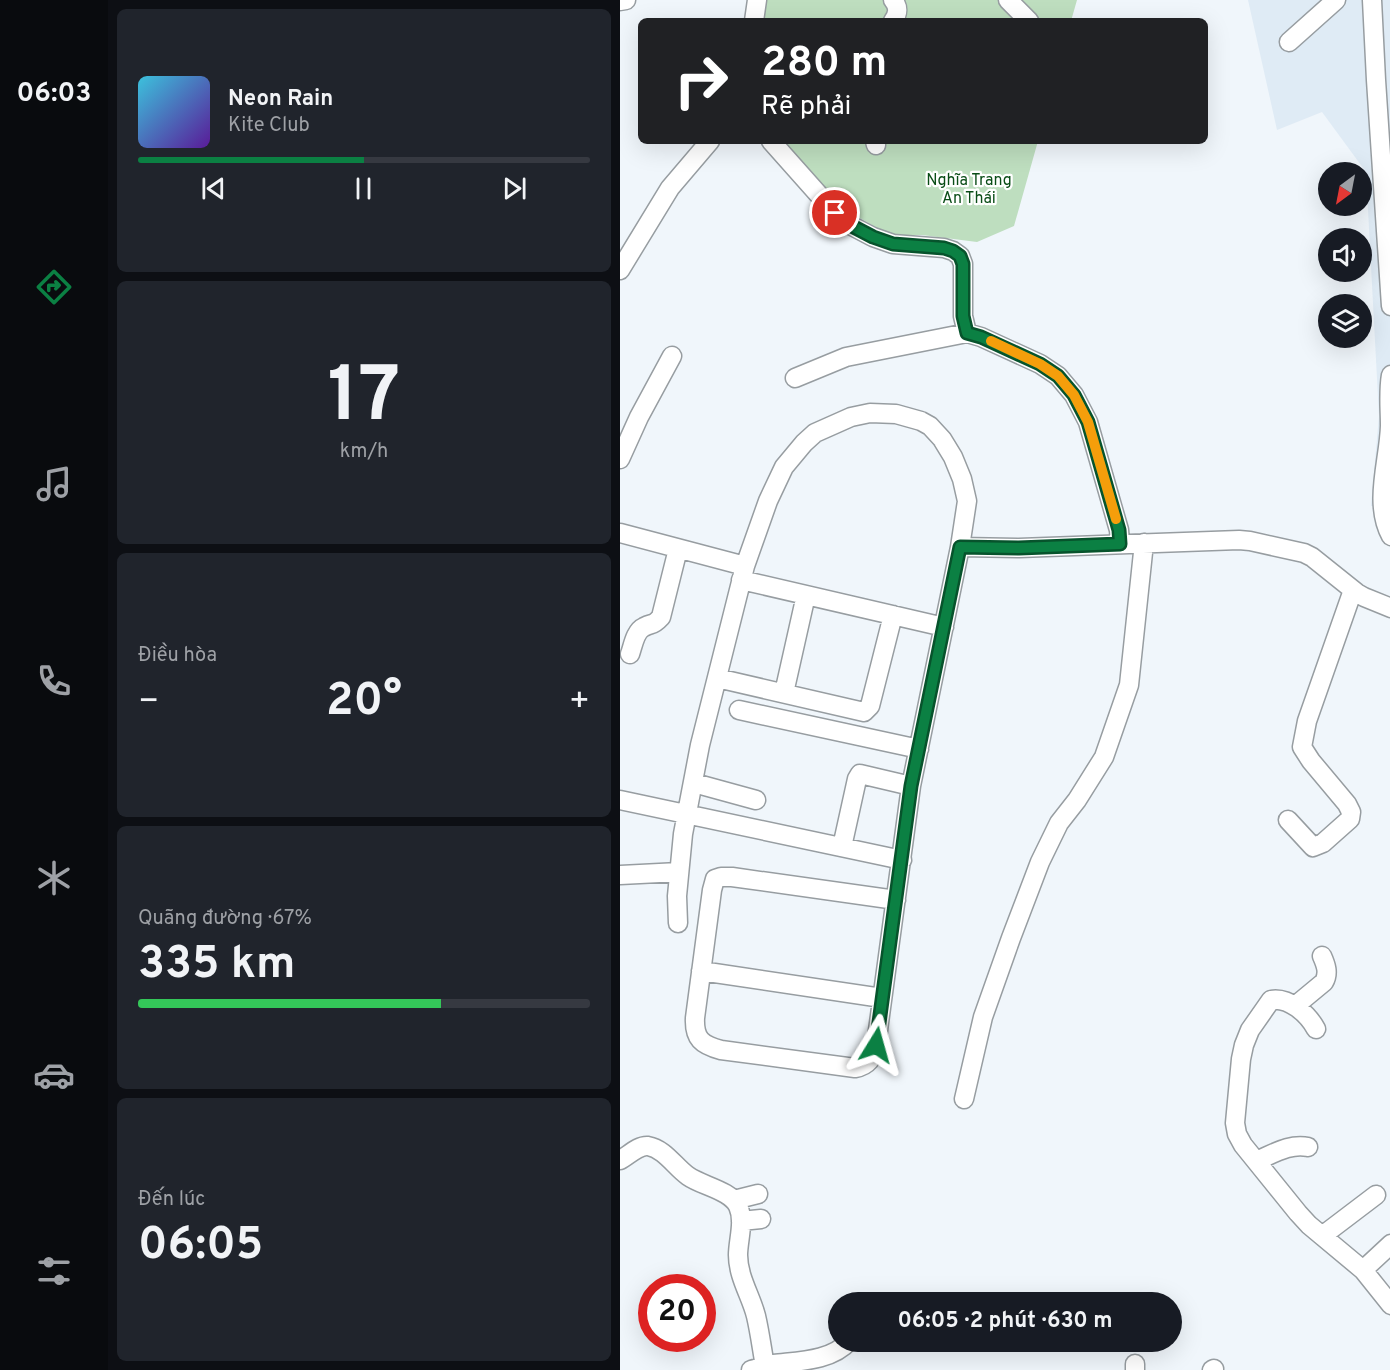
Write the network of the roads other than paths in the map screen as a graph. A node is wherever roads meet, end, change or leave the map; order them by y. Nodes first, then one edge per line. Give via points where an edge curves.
1 (626, 0) edge
2 (757, 0) edge
3 (893, 0) edge
4 (1008, 0) edge
5 (1336, 0) edge
6 (1372, 0) edge
7 (620, 1) edge
8 (754, 18) edge
9 (895, 18) edge
10 (1026, 18) edge
11 (1289, 42) dead end
12 (1383, 82) edge
13 (708, 144) edge
14 (775, 144) edge
15 (1386, 182) edge
16 (620, 270) edge
17 (1390, 296) edge
18 (967, 333) junction
19 (672, 356) dead end
20 (1391, 375) edge
21 (796, 378) dead end
22 (620, 459) edge
23 (620, 533) edge
24 (1391, 536) edge
25 (1144, 543) junction
26 (1120, 544) junction
27 (960, 547) junction
28 (678, 549) junction
29 (743, 573) junction
30 (1353, 590) junction
31 (806, 595) junction
32 (1391, 608) edge
33 (893, 615) junction
34 (944, 627) junction
35 (630, 654) dead end
36 (717, 678) junction
37 (784, 693) junction
38 (738, 710) dead end
39 (919, 749) junction
40 (694, 783) junction
41 (911, 786) junction
42 (620, 800) edge
43 (756, 800) dead end
44 (686, 815) junction
45 (1288, 820) dead end
46 (842, 847) junction
47 (902, 860) junction
48 (679, 872) junction
49 (620, 875) edge
50 (896, 900) junction
51 (678, 923) dead end
52 (1322, 956) dead end
53 (701, 972) junction
54 (882, 998) junction
55 (1295, 1006) junction
56 (1316, 1029) dead end
57 (964, 1099) dead end
58 (1308, 1147) dead end
59 (620, 1161) edge
60 (1256, 1161) junction
61 (758, 1194) dead end
62 (1376, 1195) dead end
63 (734, 1200) junction
64 (761, 1219) dead end
65 (741, 1221) junction
66 (1322, 1236) junction
67 (1391, 1245) edge
68 (1363, 1270) junction
69 (1391, 1305) edge
70 (833, 1352) edge
71 (758, 1368) edge

1 - 7 street
2 - 8 street
3 - 9 street via 898,7
4 - 10 street
5 - 11 street
6 - 12 street
12 - 15 street
13 - 16 street via 670,189
14 - 18 street via 835,213 852,226 893,244 944,248 960,256
15 - 17 street
18 - 21 street via 846,357
18 - 26 street via 1040,364 1058,376 1074,395 1088,422
19 - 22 street
20 - 24 street via 1383,510
23 - 28 street
25 - 26 street
25 - 30 street via 1239,540 1304,552
25 - 57 street via 1129,685 1104,757 1059,823 1036,873 983,1017
26 - 27 street
27 - 29 street via 967,501 962,479 942,439 930,426 913,418 870,413 815,433 790,459 768,501
27 - 34 street
28 - 29 street
28 - 35 street via 661,617 640,630
29 - 31 street
29 - 36 street
30 - 32 street
30 - 45 street via 1307,721 1302,747 1346,804 1350,819 1313,847
31 - 33 street
31 - 37 street
33 - 34 street
33 - 37 street via 869,709 864,712
34 - 39 street
36 - 37 street
36 - 40 street
38 - 39 street
39 - 41 street
40 - 43 street
40 - 44 street
41 - 46 street via 861,773
41 - 47 street
42 - 44 street
44 - 46 street
44 - 48 street
46 - 47 street
47 - 50 street
48 - 49 street
48 - 51 street
50 - 53 street via 751,879 715,879
50 - 54 street
52 - 55 street via 1326,977
53 - 54 street
53 - 54 street via 694,1031 705,1045 721,1050 863,1067 874,1052
55 - 56 street via 1311,1018
55 - 60 street via 1271,1000 1244,1046 1235,1123 1237,1134
58 - 60 street via 1299,1145
59 - 63 street via 640,1147 651,1147 689,1178
60 - 66 street
61 - 63 street
62 - 66 street
63 - 65 street
64 - 65 street
65 - 71 street via 738,1257 757,1317
66 - 68 street
67 - 68 street
68 - 69 street
70 - 71 street

